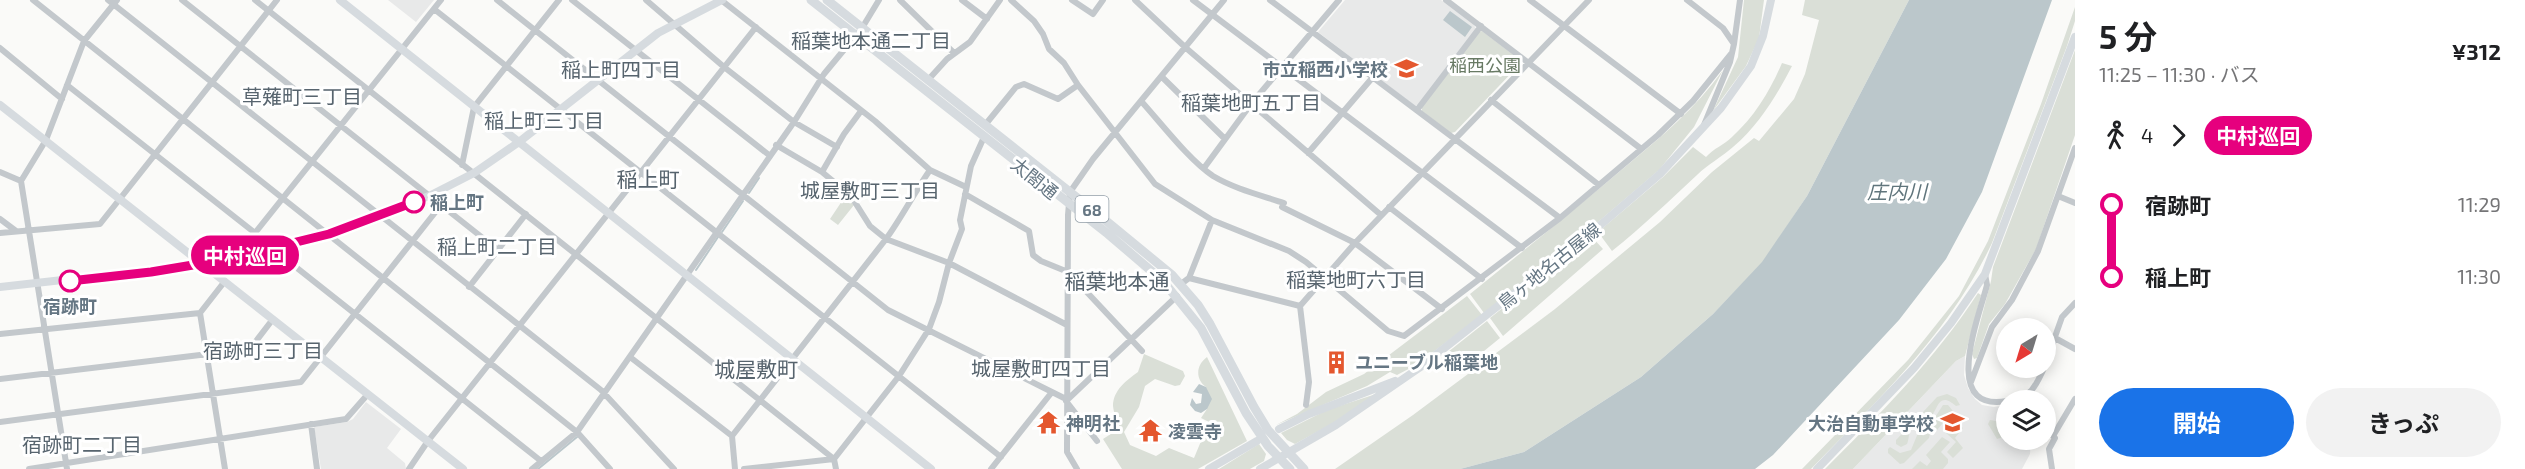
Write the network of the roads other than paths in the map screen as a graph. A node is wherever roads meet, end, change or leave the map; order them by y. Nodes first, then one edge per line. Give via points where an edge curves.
1 (33, 0) edge
2 (182, 0) edge
3 (255, 0) edge
4 (277, 0) edge
5 (340, 0) edge
6 (441, 0) edge
7 (497, 0) edge
8 (559, 0) edge
9 (572, 0) edge
10 (646, 0) edge
11 (721, 0) edge
12 (812, 0) edge
13 (827, 0) edge
14 (879, 0) edge
15 (900, 0) edge
16 (962, 0) edge
17 (1000, 0) edge
18 (1011, 0) edge
19 (1072, 0) edge
20 (1103, 0) edge
21 (1135, 0) edge
22 (1193, 0) edge
23 (1224, 0) edge
24 (1270, 0) edge
25 (1340, 0) edge
26 (1446, 0) edge
27 (1530, 0) edge
28 (1589, 0) edge
29 (1687, 0) edge
30 (1740, 0) edge
31 (1771, 0) edge
32 (113, 1) edge
33 (434, 9) junction
34 (268, 10) junction
35 (1213, 14) junction
36 (987, 19) junction
37 (674, 25) junction
38 (1481, 26) junction
39 (1564, 26) junction
40 (756, 27) junction
41 (535, 30) junction
42 (859, 31) junction
43 (1312, 32) junction
44 (2075, 37) edge
45 (84, 41) junction
46 (1734, 44) junction
47 (240, 46) junction
48 (0, 48) edge
49 (1186, 48) junction
50 (402, 49) junction
51 (635, 50) junction
52 (954, 53) junction
53 (1731, 54) junction
54 (1529, 63) junction
55 (506, 66) junction
56 (1282, 66) junction
57 (724, 67) junction
58 (1162, 77) junction
59 (1373, 77) junction
60 (598, 80) junction
61 (821, 80) junction
62 (928, 80) junction
63 (212, 82) junction
64 (67, 85) junction
65 (1078, 85) junction
66 (369, 90) junction
67 (62, 99) junction
68 (699, 99) junction
69 (1491, 100) junction
70 (1141, 101) junction
71 (1251, 104) junction
72 (0, 105) edge
73 (474, 107) junction
74 (561, 109) junction
75 (1417, 110) junction
76 (861, 111) junction
77 (1343, 112) junction
78 (1681, 114) junction
79 (183, 119) junction
80 (794, 122) junction
81 (986, 125) junction
82 (340, 126) junction
83 (1702, 128) junction
84 (1115, 133) junction
85 (669, 136) junction
86 (984, 137) junction
87 (1224, 138) junction
88 (1455, 138) junction
89 (46, 140) junction
90 (519, 142) junction
91 (776, 145) junction
92 (837, 147) junction
93 (1640, 148) junction
94 (2075, 148) edge
95 (1308, 153) junction
96 (155, 154) junction
97 (769, 155) junction
98 (312, 161) junction
99 (462, 165) junction
100 (1204, 168) junction
101 (930, 170) junction
102 (0, 172) edge
103 (641, 172) junction
104 (822, 172) junction
105 (1422, 172) junction
106 (474, 173) junction
107 (21, 181) junction
108 (1599, 185) junction
109 (966, 191) junction
110 (1071, 192) junction
111 (742, 194) junction
112 (429, 196) junction
113 (2058, 196) junction
114 (121, 198) junction
115 (282, 198) junction
116 (2075, 203) edge
117 (1068, 204) junction
118 (441, 205) junction
119 (1389, 207) junction
120 (609, 213) junction
121 (526, 214) junction
122 (379, 215) junction
123 (1381, 215) junction
124 (1560, 218) junction
125 (0, 219) edge
126 (1212, 220) junction
127 (29, 231) junction
128 (17, 232) junction
129 (255, 232) junction
130 (717, 232) junction
131 (0, 233) edge
132 (329, 234) junction
133 (886, 239) junction
134 (412, 242) junction
135 (1355, 243) junction
136 (1522, 248) junction
137 (273, 249) junction
138 (498, 250) junction
139 (259, 252) junction
140 (576, 254) junction
141 (949, 263) junction
142 (206, 264) junction
143 (1068, 272) junction
144 (1985, 274) junction
145 (687, 275) junction
146 (383, 278) junction
147 (1190, 278) junction
148 (1325, 278) junction
149 (1482, 279) junction
150 (225, 281) junction
151 (852, 282) junction
152 (1180, 284) junction
153 (37, 285) junction
154 (0, 287) edge
155 (469, 287) junction
156 (1177, 296) junction
157 (2075, 303) edge
158 (1300, 306) junction
159 (1442, 309) junction
160 (200, 313) junction
161 (355, 314) junction
162 (825, 317) junction
163 (656, 318) junction
164 (273, 319) junction
165 (1067, 325) junction
166 (519, 326) junction
167 (929, 329) junction
168 (44, 330) junction
169 (0, 334) edge
170 (2056, 335) edge
171 (1131, 339) junction
172 (2056, 339) edge
173 (2075, 349) edge
174 (1142, 351) dead end
175 (206, 353) junction
176 (321, 356) junction
177 (630, 357) junction
178 (792, 358) junction
179 (489, 363) junction
180 (1419, 368) junction
181 (51, 373) junction
182 (899, 376) junction
183 (0, 379) edge
184 (1971, 382) junction
185 (1052, 392) junction
186 (213, 393) junction
187 (604, 393) junction
188 (368, 394) junction
189 (462, 398) junction
190 (2075, 399) edge
191 (759, 400) junction
192 (1066, 400) junction
193 (1996, 403) edge
194 (1306, 405) dead end
195 (58, 413) junction
196 (867, 418) junction
197 (0, 422) edge
198 (310, 424) junction
199 (1279, 429) dead end
200 (2056, 431) edge
201 (577, 432) junction
202 (732, 436) junction
203 (220, 438) junction
204 (428, 441) junction
205 (1097, 441) dead end
206 (1257, 441) dead end
207 (2049, 450) edge
208 (1283, 455) junction
209 (1001, 457) junction
210 (834, 459) junction
211 (541, 461) junction
212 (66, 466) edge
213 (1303, 468) edge
214 (29, 469) edge
215 (225, 469) edge
216 (317, 469) edge
217 (409, 469) edge
218 (463, 469) edge
219 (532, 469) edge
220 (610, 469) edge
221 (674, 469) edge
222 (735, 469) edge
223 (744, 469) edge
224 (836, 469) edge
225 (932, 469) edge
226 (991, 469) edge
227 (1077, 469) edge
228 (1209, 469) edge
229 (1260, 469) edge
230 (1290, 469) edge
231 (1817, 469) edge
232 (2052, 469) edge

1 - 45 street
2 - 47 street
3 - 34 street
4 - 34 street
5 - 50 street
6 - 33 street
7 - 41 street
8 - 41 street
9 - 51 street
10 - 37 street
11 - 37 street
11 - 40 street
12 - 42 main road, 太閤通 / 68
13 - 42 main road, 太閤通 / 68
14 - 42 street
15 - 52 street
16 - 36 street
17 - 36 street
18 - 65 street via 1034,21 1049,49
19 - 20 street via 1093,14
21 - 49 street
22 - 35 street
23 - 35 street
24 - 43 street
25 - 43 street
26 - 38 street
27 - 39 street
28 - 39 street
29 - 46 street via 1723,28
30 - 46 street
31 - 83 street, 鳥ヶ地名古屋線 via 1751,66
32 - 45 street
32 - 63 street
33 - 50 street
33 - 55 street
34 - 47 street
34 - 66 street
35 - 49 street
35 - 56 street
36 - 52 street via 970,42
37 - 51 street
37 - 57 street
38 - 54 street
38 - 75 street
39 - 54 street
39 - 78 street
40 - 57 street
40 - 61 street
41 - 55 street
41 - 60 street
42 - 61 street
42 - 62 main road, 太閤通 / 68
42 - 86 main road, 太閤通 / 68
43 - 56 street
43 - 59 street
44 - 144 street
45 - 64 street
45 - 79 street
46 - 53 street
47 - 63 street
47 - 82 street
48 - 67 street
49 - 58 street
49 - 71 street
50 - 66 street
50 - 73 street
51 - 60 street
51 - 68 street
52 - 62 street
53 - 78 street
53 - 83 street
54 - 69 street
54 - 93 street
55 - 73 street
55 - 74 street
56 - 71 street
56 - 77 street
57 - 68 street
57 - 80 street
58 - 70 street
58 - 87 street
59 - 75 street
59 - 77 street
60 - 74 street
60 - 85 street
61 - 76 street
61 - 80 street
62 - 81 main road, 太閤通 / 68
63 - 79 street
63 - 98 street
64 - 67 street
64 - 96 street
65 - 81 street via 1058,99 1024,84 1016,87
65 - 84 street
66 - 82 street
66 - 99 street
67 - 89 street
68 - 85 street
68 - 97 street
69 - 88 street
69 - 108 street
70 - 84 street
70 - 100 street
71 - 87 street
71 - 95 street
72 - 89 street
73 - 90 street
73 - 99 street
74 - 90 street
74 - 103 street
75 - 88 street
76 - 92 street
76 - 101 street
77 - 95 street
77 - 105 street
78 - 93 street
79 - 96 street
79 - 115 street
80 - 91 street
80 - 92 street
81 - 110 main road, 太閤通 / 68
82 - 98 street
82 - 112 street
83 - 180 street, 鳥ヶ地名古屋線 via 1660,174 1591,233
84 - 110 street
84 - 126 street via 1155,184
85 - 103 street
85 - 111 street
86 - 109 street
86 - 117 main road, 太閤通 / 68
87 - 100 street
88 - 105 street
88 - 124 street
89 - 107 street
89 - 114 street
90 - 106 street
90 - 120 street
91 - 97 street
91 - 104 street
92 - 104 street
93 - 108 street
94 - 113 street
95 - 123 street
96 - 114 street
96 - 129 street
97 - 111 street
98 - 115 street
98 - 122 street
99 - 106 street
100 - 135 street
101 - 109 street
101 - 133 street
102 - 107 street
103 - 120 street
103 - 130 street
104 - 133 street via 851,196 870,226
105 - 119 street
105 - 136 street
106 - 112 street
106 - 121 street
107 - 127 street
108 - 124 street
109 - 141 street via 962,229
109 - 143 street via 1029,231 1033,255
110 - 117 street
110 - 152 main road, 太閤通 / 68
111 - 130 street
111 - 151 street
112 - 118 street
112 - 122 street
113 - 116 street
113 - 184 street via 2038,251 2012,300 1992,327
114 - 127 street via 100,224
114 - 142 street
115 - 129 street
115 - 132 street
117 - 143 street
117 - 156 main road, 太閤通 / 68
118 - 134 street
118 - 138 street
119 - 123 street
119 - 149 street
120 - 140 street
120 - 145 street
121 - 138 street
121 - 140 street
122 - 132 street
122 - 134 street
123 - 135 street
124 - 136 street
125 - 128 street
126 - 147 street
126 - 148 street via 1289,251
127 - 128 street
127 - 153 street
128 - 131 street
129 - 139 street
130 - 145 street
130 - 162 street
132 - 137 street
132 - 146 street
133 - 141 street
133 - 151 street
134 - 146 street
134 - 155 street
135 - 148 street
135 - 159 street
136 - 149 street
137 - 139 street
137 - 161 street
138 - 155 street
139 - 142 street
140 - 163 street
140 - 166 street
141 - 165 street
141 - 167 street
142 - 150 street
142 - 153 street
143 - 165 street
143 - 171 street
144 - 184 street via 1987,285 1968,355
144 - 231 street via 1914,368
145 - 163 street
145 - 178 street
146 - 161 street
146 - 179 street
147 - 152 street
147 - 158 street
148 - 158 street
148 - 159 street via 1388,331 1404,336
149 - 159 street
150 - 160 street
150 - 164 street
151 - 162 street
151 - 167 street via 888,310
152 - 208 main road, 太閤通 / 68 via 1218,337
153 - 154 street
153 - 168 street
155 - 166 street
156 - 171 street
156 - 208 main road, 太閤通 / 68 via 1206,335 1246,413
157 - 170 street via 2062,316
158 - 194 street via 1309,382
160 - 168 street
160 - 175 street
161 - 176 street
161 - 189 street
162 - 178 street
162 - 182 street
163 - 177 street
163 - 191 street
164 - 175 street via 250,349
164 - 176 street
165 - 192 street
166 - 179 street
166 - 187 street
167 - 182 street
167 - 185 street
168 - 169 street
168 - 181 street
171 - 174 street
171 - 192 street
172 - 173 street
175 - 181 street
175 - 186 street
176 - 186 street via 301,382
176 - 188 street
177 - 187 street
177 - 202 street
178 - 191 street
178 - 196 street
179 - 189 street
179 - 201 street
180 - 199 street
180 - 208 street, 鳥ヶ地名古屋線 via 1336,425
181 - 183 street
181 - 195 street
182 - 196 street
182 - 209 street
184 - 193 street via 1982,400
185 - 192 street
185 - 209 street
186 - 195 street
186 - 203 street
187 - 201 street
187 - 221 street
188 - 198 street via 346,419
188 - 204 street
189 - 204 street
189 - 211 street
190 - 200 street
191 - 202 street
191 - 210 street
192 - 205 street
192 - 227 street via 1067,452
195 - 197 street
195 - 212 street
196 - 210 street
196 - 225 street
198 - 203 street
198 - 216 street
201 - 211 street
201 - 220 street
202 - 222 street
203 - 212 street
203 - 215 street
204 - 217 street
204 - 218 street
206 - 228 street
207 - 232 street
208 - 213 main road, 太閤通 / 68
208 - 229 street, 鳥ヶ地名古屋線
208 - 230 main road, 太閤通 / 68
209 - 226 street
210 - 223 street
210 - 224 street
211 - 219 street
212 - 214 street

